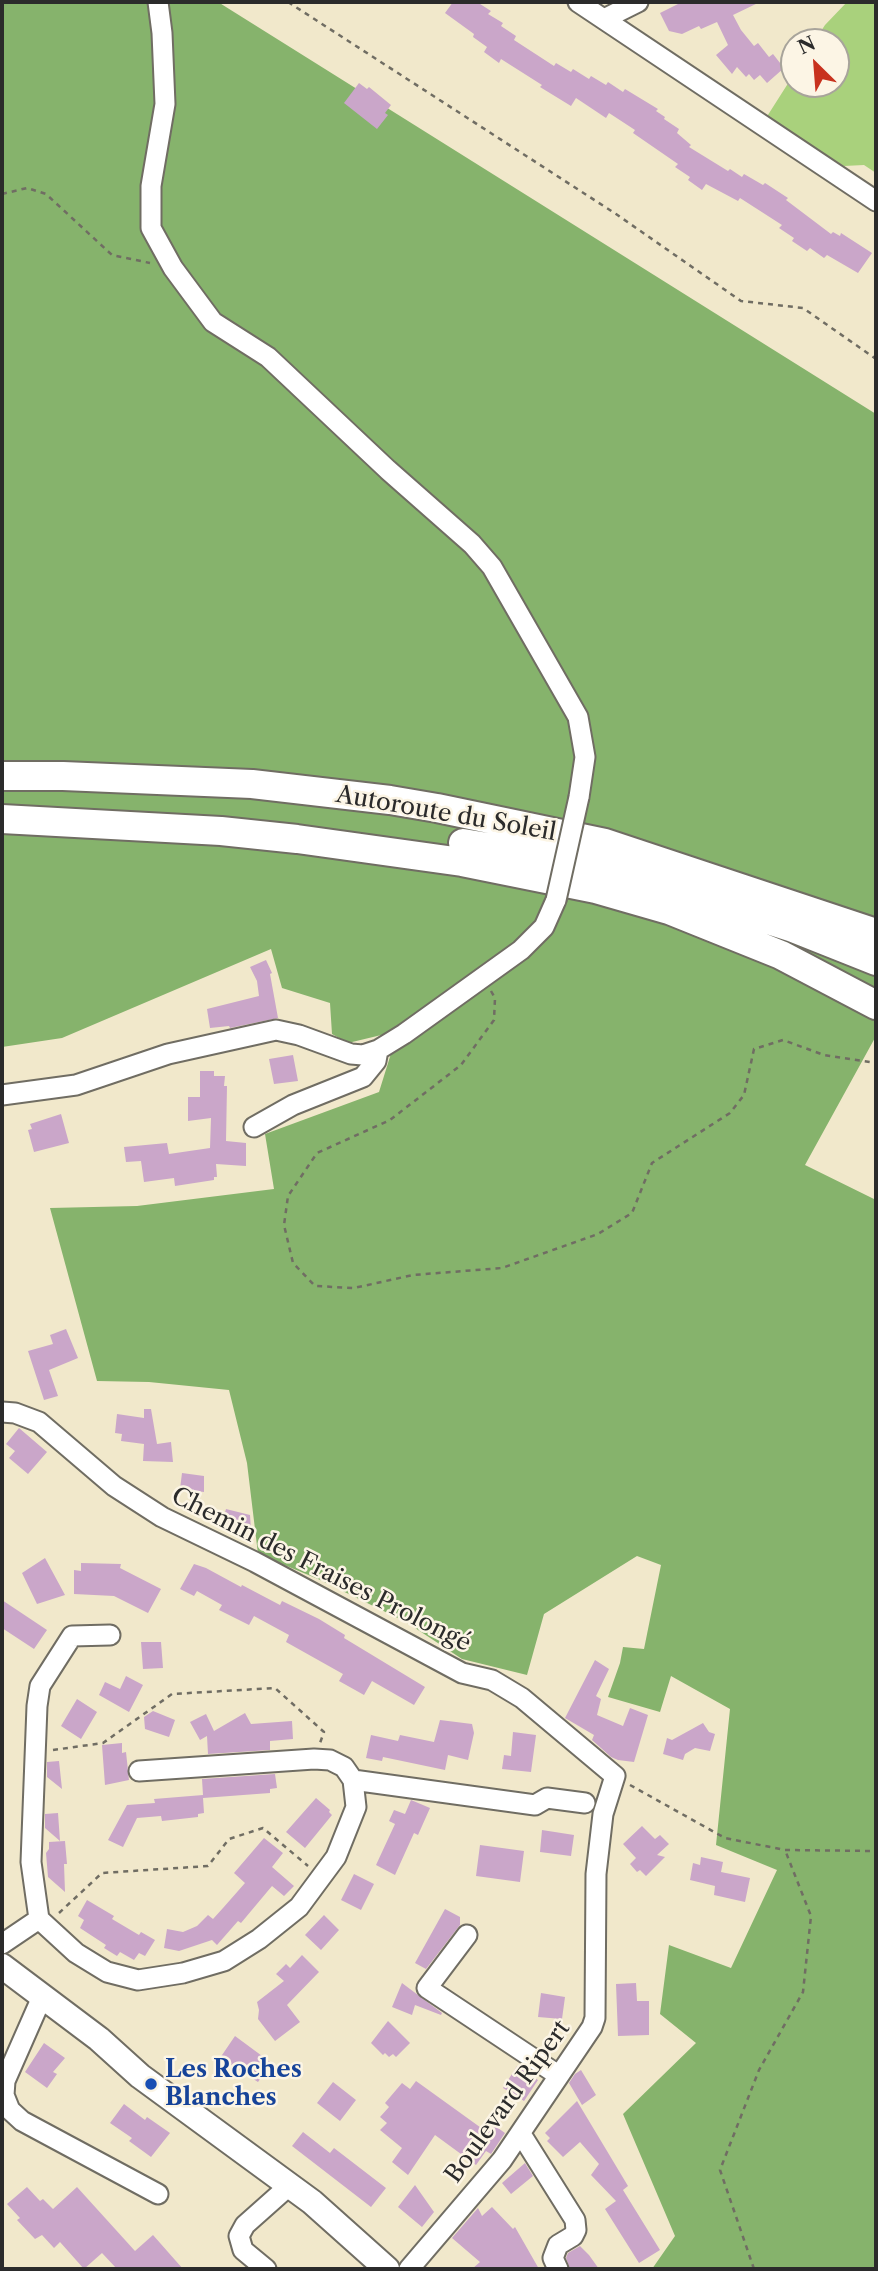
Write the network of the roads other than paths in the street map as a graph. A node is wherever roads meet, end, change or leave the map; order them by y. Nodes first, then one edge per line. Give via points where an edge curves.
1 (158, 2) edge
2 (578, 2) edge
3 (638, 2) edge
4 (604, 19) junction
5 (876, 201) edge
6 (2, 776) edge
7 (2, 809) edge
8 (2, 819) edge
9 (605, 843) junction
10 (876, 915) edge
11 (876, 933) edge
12 (876, 961) edge
13 (876, 1005) edge
14 (378, 1050) junction
15 (2, 1095) edge
16 (254, 1127) dead end
17 (2, 1412) edge
18 (110, 1635) dead end
19 (139, 1771) dead end
20 (615, 1776) joint
21 (353, 1780) junction
22 (585, 1803) dead end
23 (43, 1922) junction
24 (467, 1935) dead end
25 (2, 1944) edge
26 (2, 1966) edge
27 (2, 1985) edge
28 (39, 2003) junction
29 (558, 2076) junction
30 (521, 2134) junction
31 (290, 2185) junction
32 (158, 2194) dead end
33 (265, 2269) edge
34 (387, 2269) edge
35 (409, 2269) edge
36 (558, 2269) edge

1 - 14 street, bridge via 165,104 150,186 151,228 173,268 213,322 268,357 472,544 492,567 578,717 585,757 579,797 555,900 544,927 503,964
2 - 4 street
3 - 4 street
4 - 5 street
6 - 9 highway, Autoroute du Soleil via 187,781 328,793 492,818
7 - 12 highway, Autoroute du Soleil via 251,817 536,856 657,884 793,928
8 - 13 highway via 298,839 463,862 596,888 669,910 782,956
9 - 10 highway via 743,875
9 - 11 highway, Autoroute du Soleil
14 - 15 street via 351,1054 276,1030 168,1054 76,1085
14 - 16 street via 376,1061 363,1077 293,1105
17 - 20 street, Chemin des Fraises Prolongé via 39,1422 114,1486 162,1517 462,1673 492,1680 522,1698
18 - 23 street via 72,1636 40,1686 31,1861
19 - 21 street via 314,1759 344,1767
20 - 29 street, Boulevard Ripert via 603,1814 596,1874 595,2018
21 - 22 street via 535,1805 547,1798
21 - 23 street via 356,1807 336,1857 299,1907 224,1961 138,1980 107,1972
23 - 25 street
24 - 29 street via 427,1988
26 - 28 main road
27 - 28 main road
28 - 31 main road via 99,2039 140,2076
28 - 32 street via 5,2081 10,2110 22,2121
29 - 30 street, Boulevard Ripert
30 - 35 street, Boulevard Ripert
30 - 36 street via 575,2220 573,2236 558,2245 554,2258
31 - 33 street via 245,2225 239,2236 243,2250
31 - 34 main road

